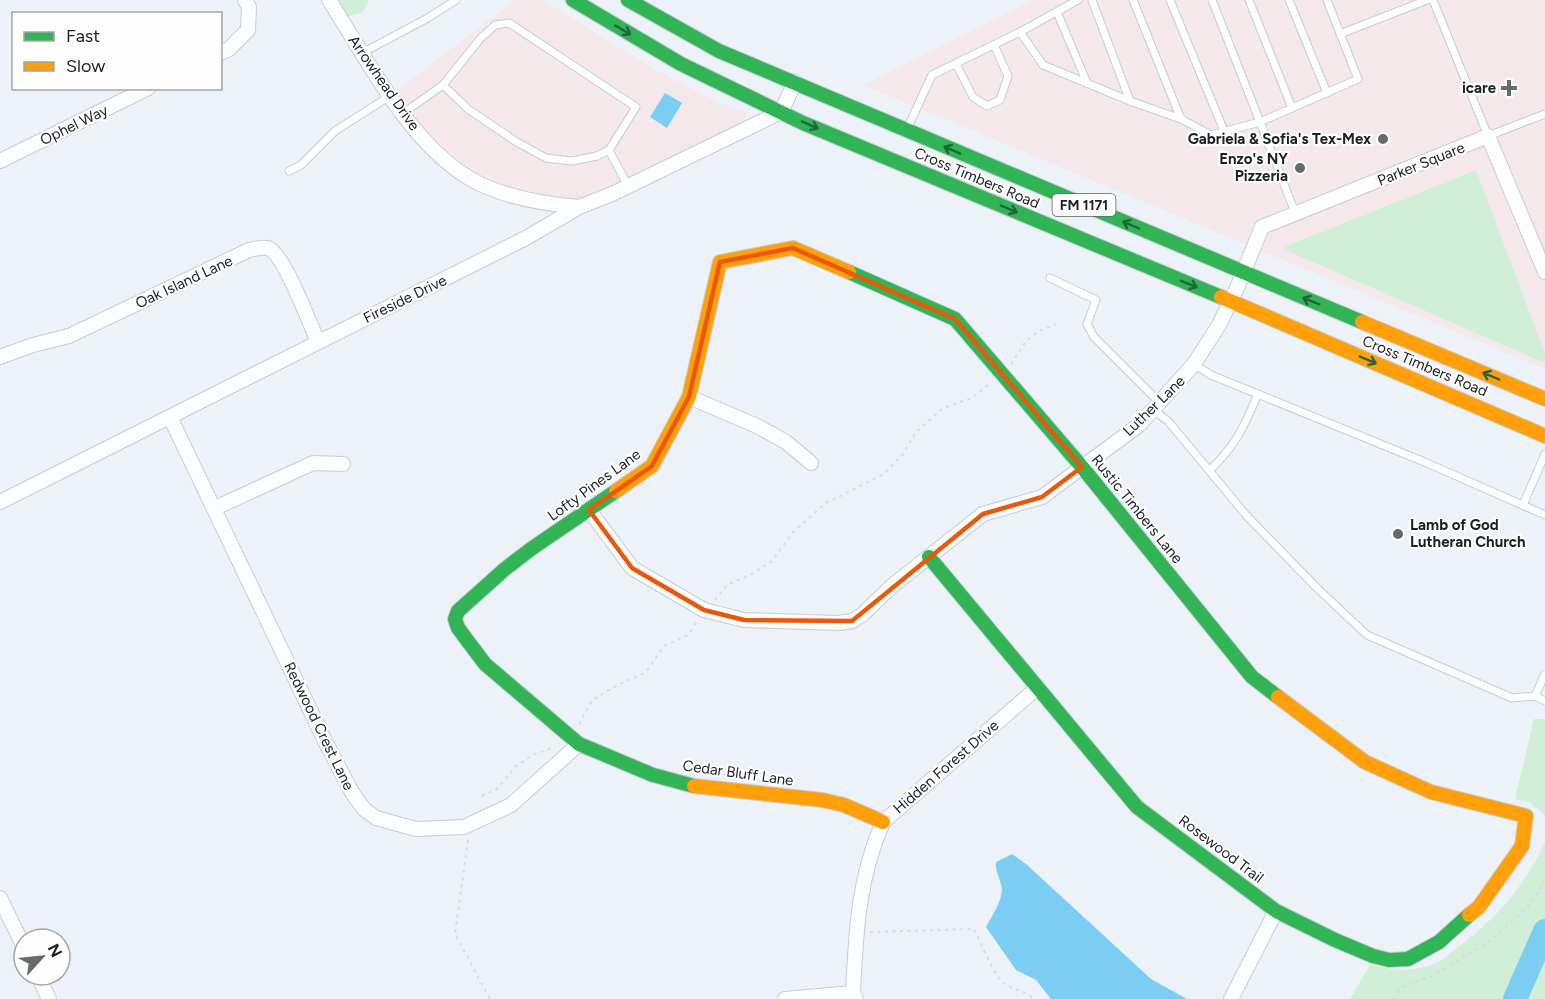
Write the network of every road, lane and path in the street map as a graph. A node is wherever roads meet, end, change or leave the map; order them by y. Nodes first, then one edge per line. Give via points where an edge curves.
1 (245, 0) edge
2 (329, 0) edge
3 (456, 0) edge
4 (573, 0) edge
5 (628, 0) edge
6 (1078, 0) edge
7 (1092, 0) edge
8 (1133, 0) edge
9 (1170, 0) edge
10 (1212, 0) edge
11 (1249, 0) edge
12 (1289, 0) edge
13 (1328, 0) edge
14 (1426, 0) edge
15 (1433, 0) edge
16 (1057, 12) junction
17 (1020, 32) junction
18 (1340, 34) junction
19 (994, 45) junction
20 (222, 52) edge
21 (362, 52) junction
22 (956, 64) junction
23 (795, 82) junction
24 (1087, 83) junction
25 (443, 85) junction
26 (144, 90) edge
27 (1327, 93) junction
28 (390, 96) junction
29 (1130, 101) junction
30 (1292, 108) junction
31 (781, 112) junction
32 (402, 114) junction
33 (1545, 114) edge
34 (1181, 119) junction
35 (1260, 122) junction
36 (907, 129) junction
37 (1224, 131) junction
38 (1488, 136) junction
39 (609, 150) junction
40 (0, 160) edge
41 (290, 171) dead end
42 (628, 186) junction
43 (579, 207) junction
44 (1296, 215) junction
45 (720, 262) joint
46 (1545, 272) edge
47 (1243, 273) junction
48 (1050, 278) dead end
49 (1230, 301) junction
50 (1056, 324) dead end
51 (318, 342) junction
52 (0, 357) edge
53 (1194, 364) junction
54 (1001, 373) junction
55 (1258, 394) junction
56 (689, 398) junction
57 (1545, 399) edge
58 (1157, 407) junction
59 (170, 417) junction
60 (1545, 435) edge
61 (1545, 454) edge
62 (811, 463) dead end
63 (343, 464) dead end
64 (1082, 467) junction
65 (1210, 471) junction
66 (0, 502) edge
67 (1523, 505) junction
68 (215, 508) junction
69 (589, 510) junction
70 (1545, 515) edge
71 (929, 557) junction
72 (704, 610) junction
73 (458, 628) joint
74 (1545, 674) edge
75 (1038, 687) junction
76 (1535, 696) junction
77 (1545, 701) edge
78 (574, 739) junction
79 (482, 796) dead end
80 (1526, 816) joint
81 (883, 822) junction
82 (464, 827) junction
83 (1545, 880) edge
84 (0, 898) edge
85 (1276, 911) junction
86 (14, 927) edge
87 (856, 931) junction
88 (854, 996) edge
89 (490, 999) edge
90 (785, 999) edge
91 (1034, 999) edge
92 (1231, 999) edge
93 (1393, 999) edge

1 - 20 street via 249,7 248,30
2 - 21 street, Arrowhead Drive
3 - 21 lane
4 -> 31 street, Cross Timbers Road / FM 1171 via 681,64
5 - 23 street, Cross Timbers Road / FM 1171 via 719,51
6 - 16 lane
7 - 29 lane
8 - 34 lane
9 - 37 lane
10 - 35 lane
11 - 30 lane
12 - 27 lane
13 - 18 lane
14 - 18 lane
15 - 38 lane
16 - 17 lane
16 - 24 lane
17 - 19 lane
17 - 24 lane via 1043,64
18 - 27 lane via 1358,79
19 - 22 lane
19 - 22 lane via 1008,76 1000,100 987,106 973,97
21 - 28 street, Arrowhead Drive
22 - 36 lane via 932,75
23 - 31 street
23 - 36 street, Cross Timbers Road / FM 1171
24 - 29 lane
25 - 32 lane
25 - 39 lane via 514,141 546,158 572,161
25 - 39 lane via 495,24 509,22 636,107
26 - 40 street, Ophel Way
27 - 30 lane
28 - 32 street, Arrowhead Drive
28 - 41 lane via 335,131
29 - 34 lane
30 - 35 lane
31 - 42 street, Fireside Drive
31 -> 49 street, Cross Timbers Road / FM 1171
32 - 43 street, Arrowhead Drive via 448,164 471,180 512,196
33 - 38 lane
34 - 37 lane via 1211,135
35 - 37 lane
35 - 44 lane
47 -> 36 street, Cross Timbers Road / FM 1171
38 - 44 street, Parker Square
38 - 46 street
39 - 42 lane
42 - 43 street, Fireside Drive
43 - 51 street, Fireside Drive via 526,238
44 - 47 street, Parker Square via 1262,227
45 - 54 street, Rustic Timbers Lane via 793,248 955,319
45 - 56 street, Lofty Pines Lane
47 - 49 street, Luther Lane
57 -> 47 street, Cross Timbers Road / FM 1171
48 - 58 lane via 1096,300 1087,324 1094,337
49 - 53 street, Luther Lane
49 -> 60 street, Cross Timbers Road / FM 1171
50 - 54 path via 1026,341
51 - 52 street, Oak Island Lane via 284,266 275,253 258,248 69,336
51 - 59 street, Fireside Drive
53 - 55 lane
53 - 58 street, Luther Lane
54 - 64 street, Rustic Timbers Lane
54 - 72 path via 972,398 943,408 916,432 884,474 826,503 793,532 772,561 727,585
55 - 65 lane via 1229,452
55 - 67 lane
56 - 62 street via 757,426 786,442
56 - 69 street, Lofty Pines Lane via 652,466
58 - 64 street, Luther Lane
58 - 65 lane
59 - 66 street, Fireside Drive
59 - 68 street, Redwood Crest Lane
61 - 67 lane
63 - 68 street via 313,463
64 - 71 street, Luther Lane via 1042,497 983,514
64 - 80 street, Rustic Timbers Lane via 1252,677 1365,762 1431,792
65 - 76 lane via 1246,515 1367,635 1512,698
67 - 70 lane
68 - 82 street, Redwood Crest Lane via 325,741 364,809 376,818 416,829
69 - 72 street, Luther Lane via 632,568
69 - 73 street, Lofty Pines Lane via 531,549 467,601 455,619
71 - 72 street, Luther Lane via 852,621 744,620
71 - 75 street, Rosewood Trail
72 - 78 path via 688,635 664,646 646,672 592,700
73 - 78 street, Cedar Bluff Lane via 485,664
74 - 76 lane
75 - 81 street, Hidden Forest Drive
75 - 85 street, Rosewood Trail via 1137,807
76 - 77 lane
78 - 79 path via 534,754 516,766 497,789
78 - 81 street, Cedar Bluff Lane via 653,776 693,786 844,804
78 - 82 street, Redwood Crest Lane via 511,805
80 - 85 street, Rosewood Trail via 1522,846 1479,907 1439,942 1408,959 1373,956
81 - 87 street, Hidden Forest Drive via 870,851
82 - 89 path via 469,836 455,934
83 - 93 path via 1532,903 1490,941 1434,975 1402,987
84 - 86 street
85 - 92 street
87 - 88 street, Hidden Forest Drive
87 - 91 path via 974,929 1003,983
88 - 90 street

